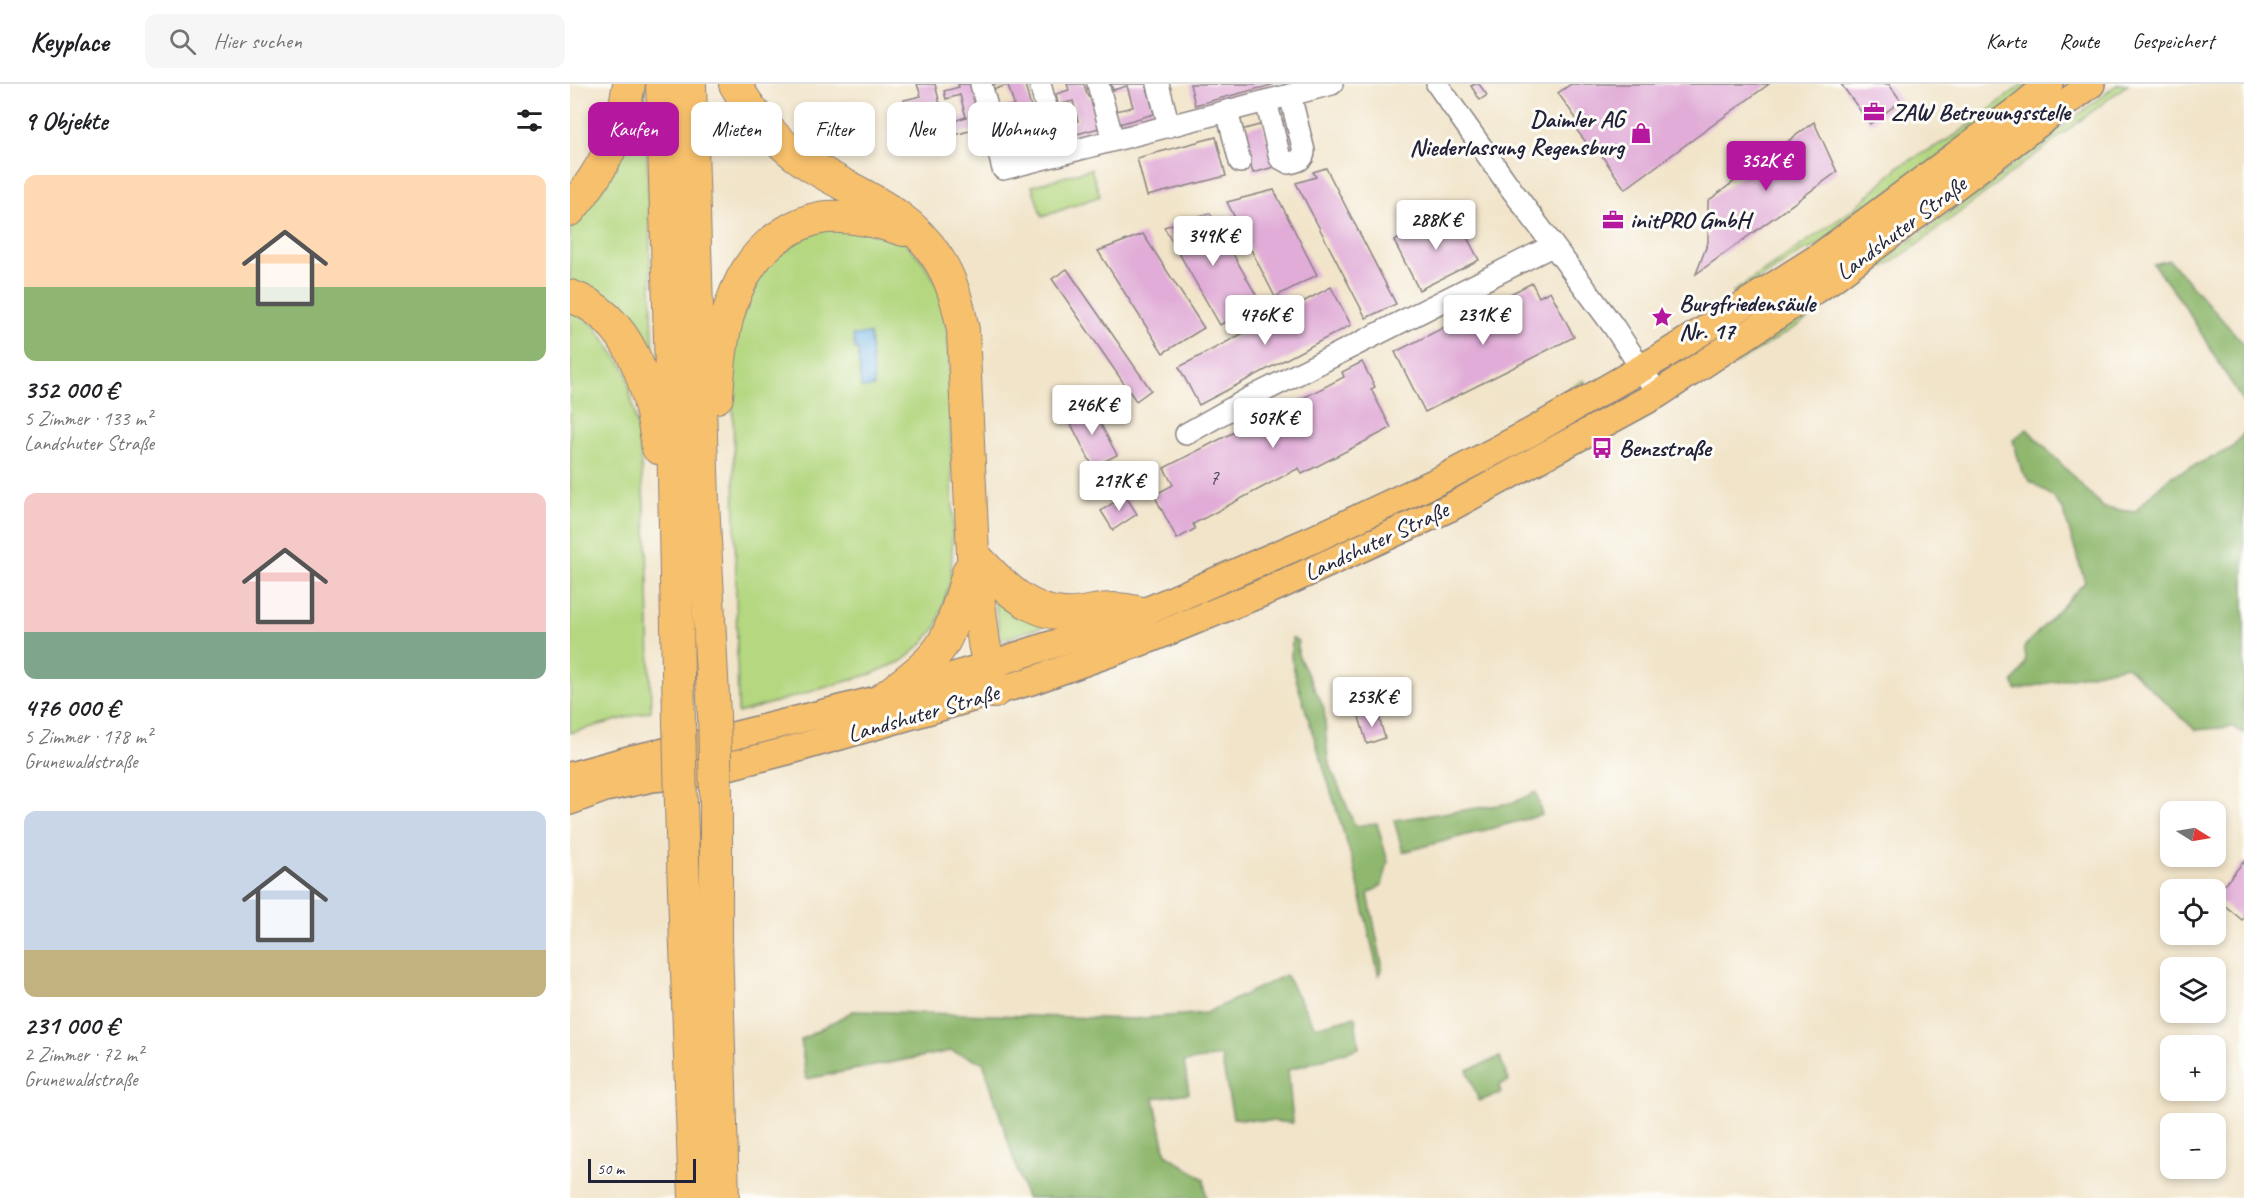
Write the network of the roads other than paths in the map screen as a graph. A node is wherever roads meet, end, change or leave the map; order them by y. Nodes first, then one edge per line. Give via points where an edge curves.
1 (629, 84) edge
2 (662, 84) edge
3 (690, 84) edge
4 (735, 84) edge
5 (981, 84) edge
6 (1040, 84) edge
7 (1098, 84) edge
8 (1158, 84) edge
9 (1332, 84) edge
10 (1437, 84) edge
11 (2049, 84) edge
12 (2091, 84) edge
13 (1294, 91) edge
14 (1266, 101) junction
15 (986, 102) edge
16 (1045, 102) edge
17 (1227, 111) junction
18 (1168, 126) junction
19 (1113, 140) junction
20 (1077, 150) edge
21 (1000, 156) edge
22 (1055, 156) edge
23 (1240, 162) dead end
24 (570, 210) edge
25 (918, 234) junction
26 (1552, 246) junction
27 (570, 296) edge
28 (1641, 369) junction
29 (1658, 394) junction
30 (1186, 434) dead end
31 (703, 501) junction
32 (973, 554) junction
33 (1142, 612) junction
34 (677, 668) junction
35 (992, 679) junction
36 (884, 698) junction
37 (688, 733) junction
38 (570, 759) edge
39 (570, 776) edge
40 (570, 801) edge
41 (695, 1198) edge
42 (723, 1198) edge

1 - 24 highway via 607,160
2 - 34 highway
3 - 31 highway
4 - 25 highway via 759,118 796,155 887,207
5 - 15 street
6 - 16 street
7 - 19 street
8 - 18 street
9 - 13 street
10 - 26 street
11 - 28 main road, Landshuter Straße via 1816,259
12 - 29 main road, Landshuter Straße via 1832,279
13 - 14 street
13 - 14 street via 1304,151 1301,160 1289,163 1280,158
14 - 17 street
17 - 18 street
17 - 23 street
18 - 19 street
19 - 20 street
21 - 22 street via 1004,170
25 - 31 highway via 877,222 825,217 800,223 769,242 750,264 734,293 725,329 719,364 715,465
25 - 32 highway via 948,277 963,330
26 - 28 street
26 - 30 street
27 - 34 highway via 598,311 617,328 644,382 660,464 666,647
28 - 29 street
28 - 33 main road, Landshuter Straße via 1442,479
29 - 35 main road, Landshuter Straße via 1451,507 1274,588 1152,638
31 - 42 highway, bridge via 714,716
32 - 33 highway via 1020,599 1046,611
32 - 35 highway
32 - 36 highway via 944,641 920,669
33 - 35 main road, Landshuter Straße
34 - 37 highway
35 - 36 main road, Landshuter Straße
35 - 40 main road, Landshuter Straße via 791,750 700,773 605,788
36 - 37 main road, Landshuter Straße
37 - 38 main road via 654,747
37 - 39 main road, Landshuter Straße via 632,759
37 - 41 highway, bridge via 681,805

